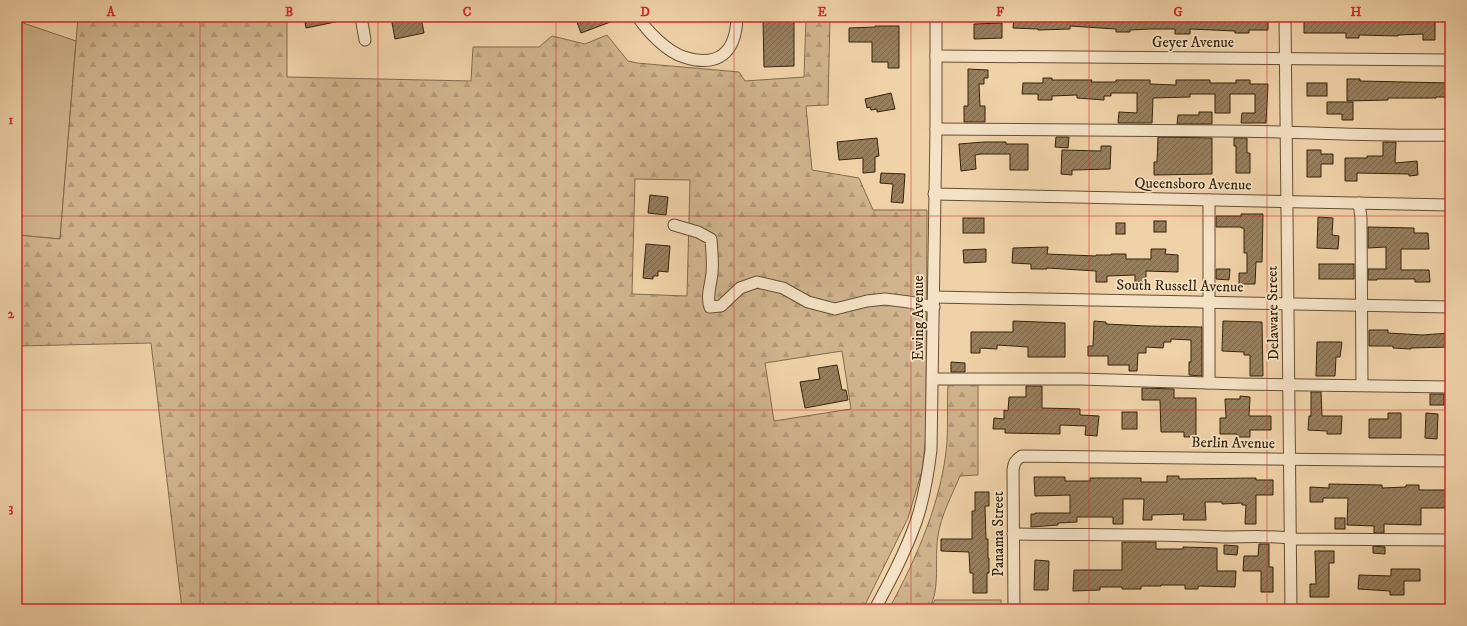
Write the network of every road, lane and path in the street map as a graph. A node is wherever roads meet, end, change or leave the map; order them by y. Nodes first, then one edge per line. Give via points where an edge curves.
1 (361, 17) edge
2 (638, 17) edge
3 (736, 17) edge
4 (936, 17) edge
5 (1284, 17) edge
6 (365, 40) dead end
7 (936, 56) junction
8 (1285, 58) junction
9 (1450, 60) edge
10 (936, 129) junction
11 (1286, 133) junction
12 (1450, 135) edge
13 (934, 194) junction
14 (1209, 200) junction
15 (1286, 201) junction
16 (1359, 203) junction
17 (1450, 205) edge
18 (674, 225) dead end
19 (934, 302) junction
20 (1209, 302) junction
21 (1288, 304) junction
22 (1362, 305) junction
23 (1450, 307) edge
24 (933, 379) junction
25 (1209, 383) junction
26 (1288, 384) junction
27 (1362, 385) junction
28 (1450, 387) edge
29 (1017, 459) joint
30 (1289, 459) junction
31 (1450, 461) edge
32 (1013, 534) junction
33 (1290, 538) junction
34 (1450, 540) edge
35 (875, 609) edge
36 (1014, 609) edge
37 (1291, 609) edge

1 - 6 street
2 - 3 street via 645,28 665,46 683,57 709,61 725,54 734,40
4 - 7 street, Ewing Avenue
5 - 8 street, Delaware Street
7 - 8 street, Geyer Avenue
7 - 10 street, Ewing Avenue
8 - 9 street, Geyer Avenue
8 - 11 street, Delaware Street
10 - 11 street
10 - 13 street, Ewing Avenue
11 - 12 street
11 - 15 street, Delaware Street
13 - 14 street, Queensboro Avenue
13 - 19 street, Ewing Avenue
14 - 15 street, Queensboro Avenue
14 - 20 street
15 - 16 street, Queensboro Avenue
15 - 21 street, Delaware Street
16 - 17 street, Queensboro Avenue
16 - 22 street via 1362,218
18 - 19 street, South Russell Avenue via 711,239 712,274 707,300 710,307 721,306 740,288 757,282 783,288 808,302 835,308 867,301
19 - 20 street, South Russell Avenue
19 - 24 street, Ewing Avenue
20 - 21 street, South Russell Avenue
20 - 25 street
21 - 22 street, South Russell Avenue
21 - 26 street, Delaware Street
22 - 23 street, South Russell Avenue
22 - 27 street
24 - 25 street via 1072,379
24 - 35 street, Ewing Avenue via 931,450 923,497 898,566
25 - 26 street
26 - 27 street
26 - 30 street, Delaware Street
27 - 28 street
29 - 30 street, Berlin Avenue via 1028,456
29 - 32 street, Panama Street via 1013,470
30 - 31 street, Berlin Avenue
30 - 33 street, Delaware Street
32 - 33 street
32 - 36 street, Panama Street
33 - 34 street
33 - 37 street, Delaware Street

